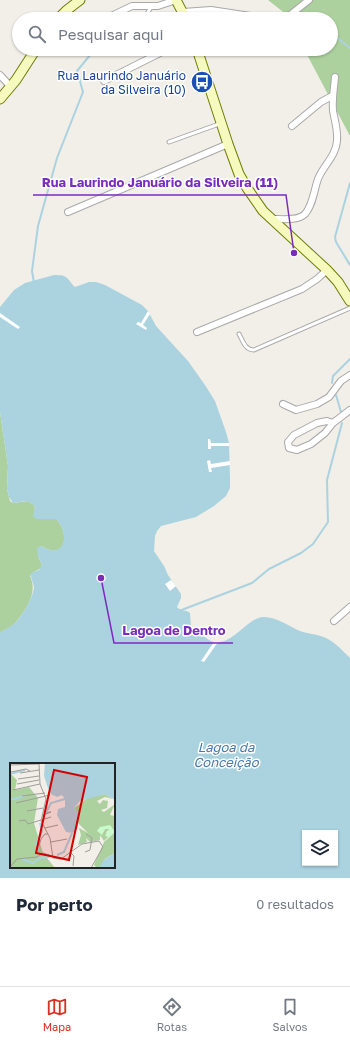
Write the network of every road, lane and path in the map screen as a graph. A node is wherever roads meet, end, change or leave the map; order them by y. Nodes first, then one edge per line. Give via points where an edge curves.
1 (80, 0) edge
2 (176, 0) edge
3 (309, 0) edge
4 (151, 7) junction
5 (65, 12) edge
6 (120, 12) edge
7 (148, 12) edge
8 (182, 12) edge
9 (198, 12) edge
10 (223, 12) edge
11 (294, 12) edge
12 (32, 56) edge
13 (154, 56) edge
14 (199, 56) edge
15 (0, 75) edge
16 (335, 77) dead end
17 (104, 81) dead end
18 (10, 87) junction
19 (332, 96) junction
20 (0, 99) edge
21 (221, 123) junction
22 (292, 126) dead end
23 (169, 142) dead end
24 (228, 144) junction
25 (68, 212) dead end
26 (272, 219) junction
27 (328, 270) junction
28 (350, 301) edge
29 (350, 308) edge
30 (196, 332) dead end
31 (239, 334) dead end
32 (350, 374) edge
33 (283, 404) dead end
34 (350, 410) edge
35 (333, 423) junction
36 (350, 608) edge
37 (334, 621) dead end

1 - 5 main road
2 - 4 street
2 - 8 main road
3 - 11 street
4 - 6 street via 136,5
4 - 7 lane
9 - 10 street
12 - 18 main road
13 - 17 street
14 - 21 main road
15 - 18 street
16 - 19 street
18 - 20 main road
19 - 22 street
19 - 26 street via 337,142 333,156 318,179 310,205 305,214 299,217
21 - 23 lane
21 - 24 main road
24 - 25 street
24 - 26 main road via 247,188
26 - 27 main road
27 - 28 main road
27 - 30 street via 302,289
29 - 31 lane via 254,350 246,348
32 - 33 street via 329,396 317,404 296,410
34 - 35 street
35 - 35 street via 311,444 297,450 289,448 288,442 294,435 317,423
36 - 37 street

